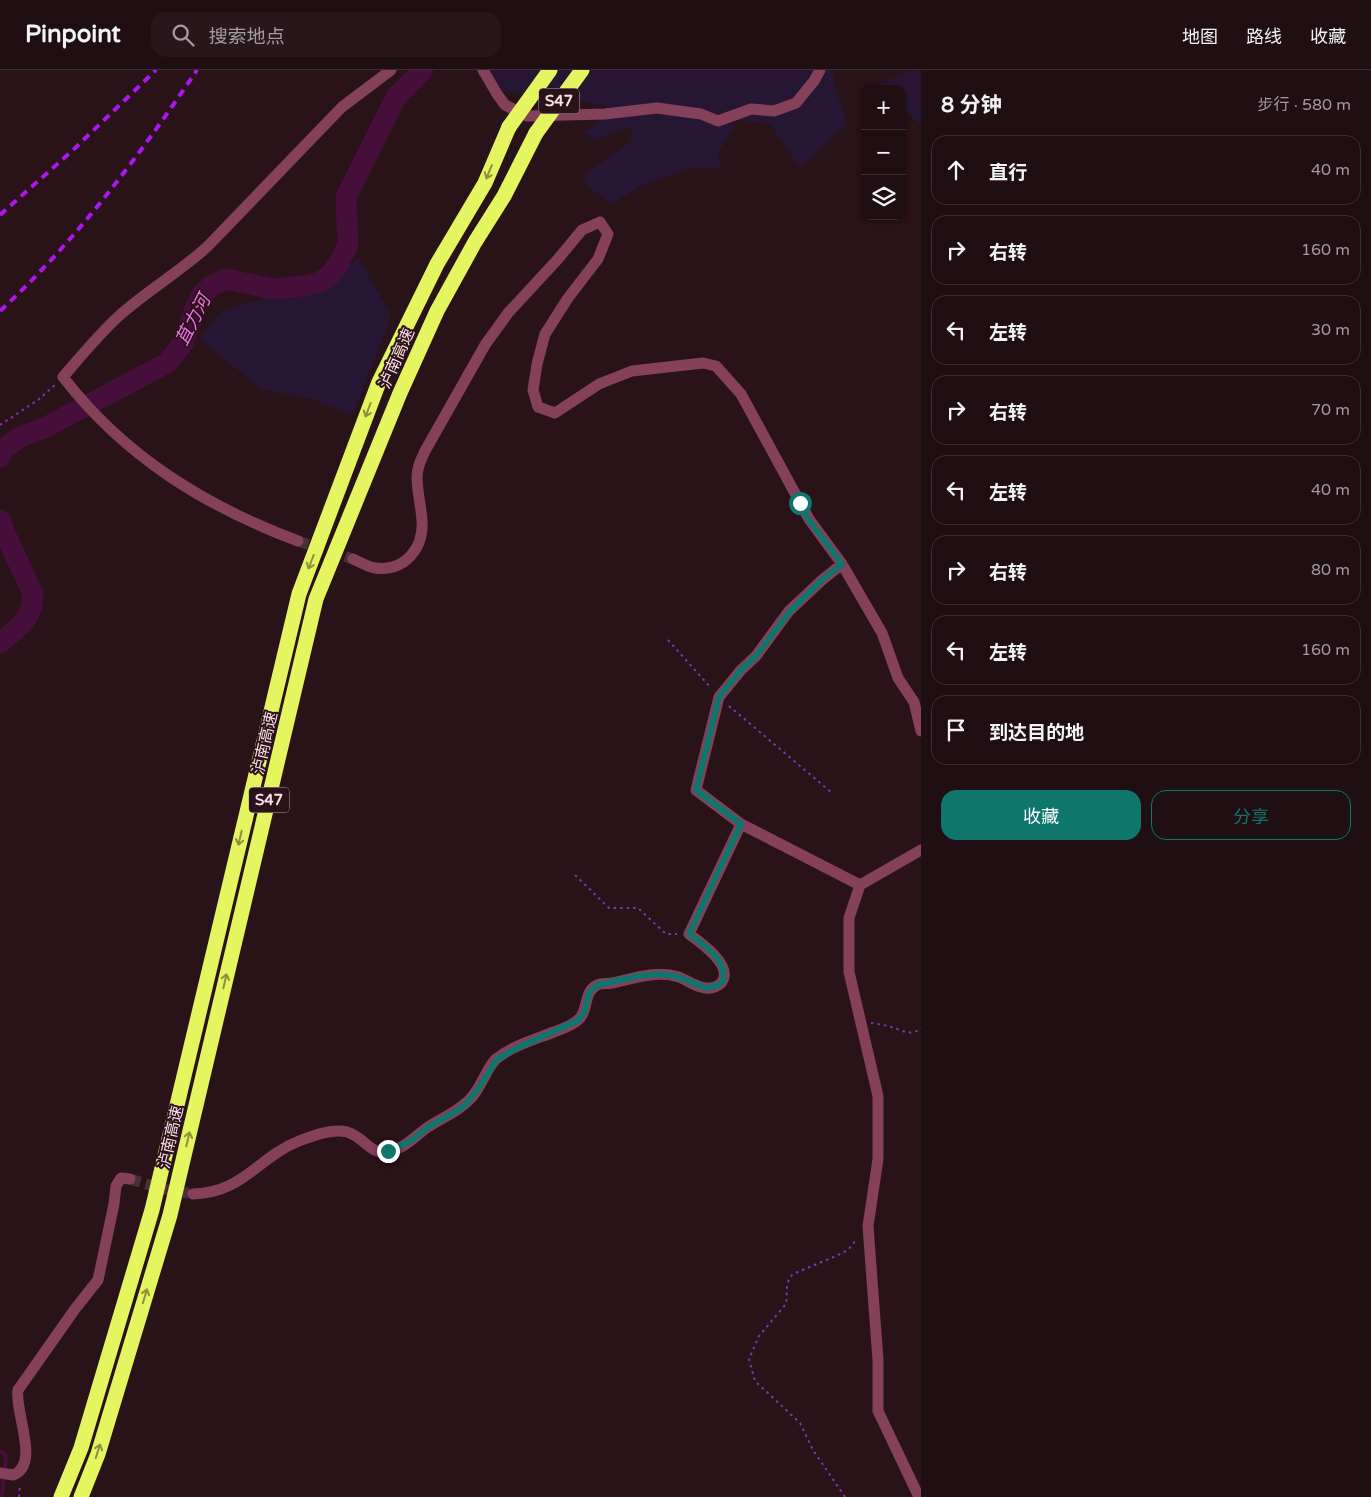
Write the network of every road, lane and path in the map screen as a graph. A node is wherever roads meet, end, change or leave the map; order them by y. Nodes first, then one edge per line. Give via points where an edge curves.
1 (391, 70) edge
2 (550, 70) edge
3 (582, 70) edge
4 (820, 70) edge
5 (485, 73) edge
6 (63, 377) junction
7 (0, 425) edge
8 (298, 541) tunnel mouth
9 (353, 559) tunnel mouth
10 (842, 564) junction
11 (668, 640) dead end
12 (719, 697) junction
13 (921, 731) edge
14 (832, 793) dead end
15 (741, 824) junction
16 (921, 850) edge
17 (575, 875) dead end
18 (860, 885) junction
19 (689, 934) junction
20 (860, 1020) junction
21 (921, 1028) edge
22 (130, 1179) dead end
23 (193, 1194) tunnel mouth
24 (868, 1226) junction
25 (4, 1474) edge
26 (61, 1497) edge
27 (81, 1497) edge
28 (846, 1497) edge
29 (919, 1497) edge

1 - 6 street via 342,107 208,246 121,314
2 -> 26 highway, 泸南高速 / S47, bridge via 508,128 485,183 437,264 379,382 299,594 152,1210 82,1442
27 -> 3 highway, 泸南高速 / S47, bridge via 98,1454 170,1215 316,599 430,326 504,196 536,132
4 - 5 street via 796,103 774,111 751,109 718,121 701,114 656,108 606,114 527,116 505,105
6 - 7 path via 38,400
6 - 8 street via 107,427 146,461 193,492
9 - 10 street via 375,568 391,567 413,555 421,537 417,478 418,464 425,451 485,345 508,313 582,230 600,222 608,234 598,258 545,334 533,390 538,407 555,413 599,384 632,370 703,363 716,366 741,394 808,519
10 - 12 street via 790,611
10 - 13 street via 882,633 898,678 914,702
11 - 12 path
12 - 14 path
12 - 15 street via 696,790
15 - 18 street
15 - 19 street
16 - 18 street
17 - 19 path via 609,908 638,908 666,934
18 - 20 street via 849,918 849,972
19 - 23 street via 721,964 723,981 717,986 706,988 661,974 597,985 589,993 584,1013 577,1021 497,1059 466,1104 400,1147 377,1151 341,1131 317,1135 286,1147 233,1185 205,1194
20 - 21 path via 906,1032 916,1032
20 - 24 street via 878,1096 878,1159
22 - 25 street via 119,1180 116,1186 98,1280 18,1390 25,1460 17,1474
24 - 28 path via 848,1250 790,1277 786,1304 758,1336 749,1358 755,1381 800,1423
24 - 29 street via 878,1360 878,1411

